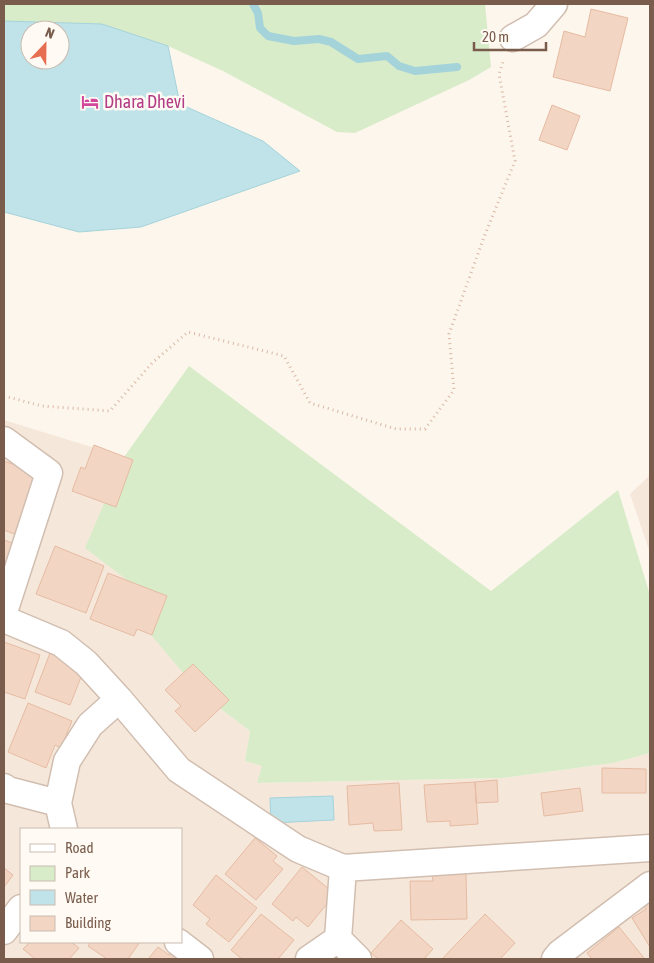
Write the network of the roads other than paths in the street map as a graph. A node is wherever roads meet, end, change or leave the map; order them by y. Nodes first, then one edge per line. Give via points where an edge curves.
1 (554, 4) edge
2 (513, 38) road end
3 (4, 440) edge
4 (4, 612) edge
5 (4, 619) edge
6 (119, 699) junction
7 (4, 787) edge
8 (58, 803) junction
9 (64, 828) edge
10 (650, 848) edge
11 (343, 868) junction
12 (650, 885) edge
13 (20, 909) edge
14 (4, 931) edge
15 (338, 939) junction
16 (179, 943) edge
17 (200, 959) edge
18 (309, 959) edge
19 (358, 959) edge
20 (555, 959) edge

1 - 2 street via 536,25
3 - 4 street via 49,474
5 - 6 street via 62,643 86,663
6 - 8 street via 90,725 67,761
6 - 11 street via 178,770 298,849
7 - 8 street
8 - 9 street
10 - 11 street
11 - 15 street
12 - 20 street
13 - 14 street
15 - 18 street
15 - 19 street
16 - 17 street

